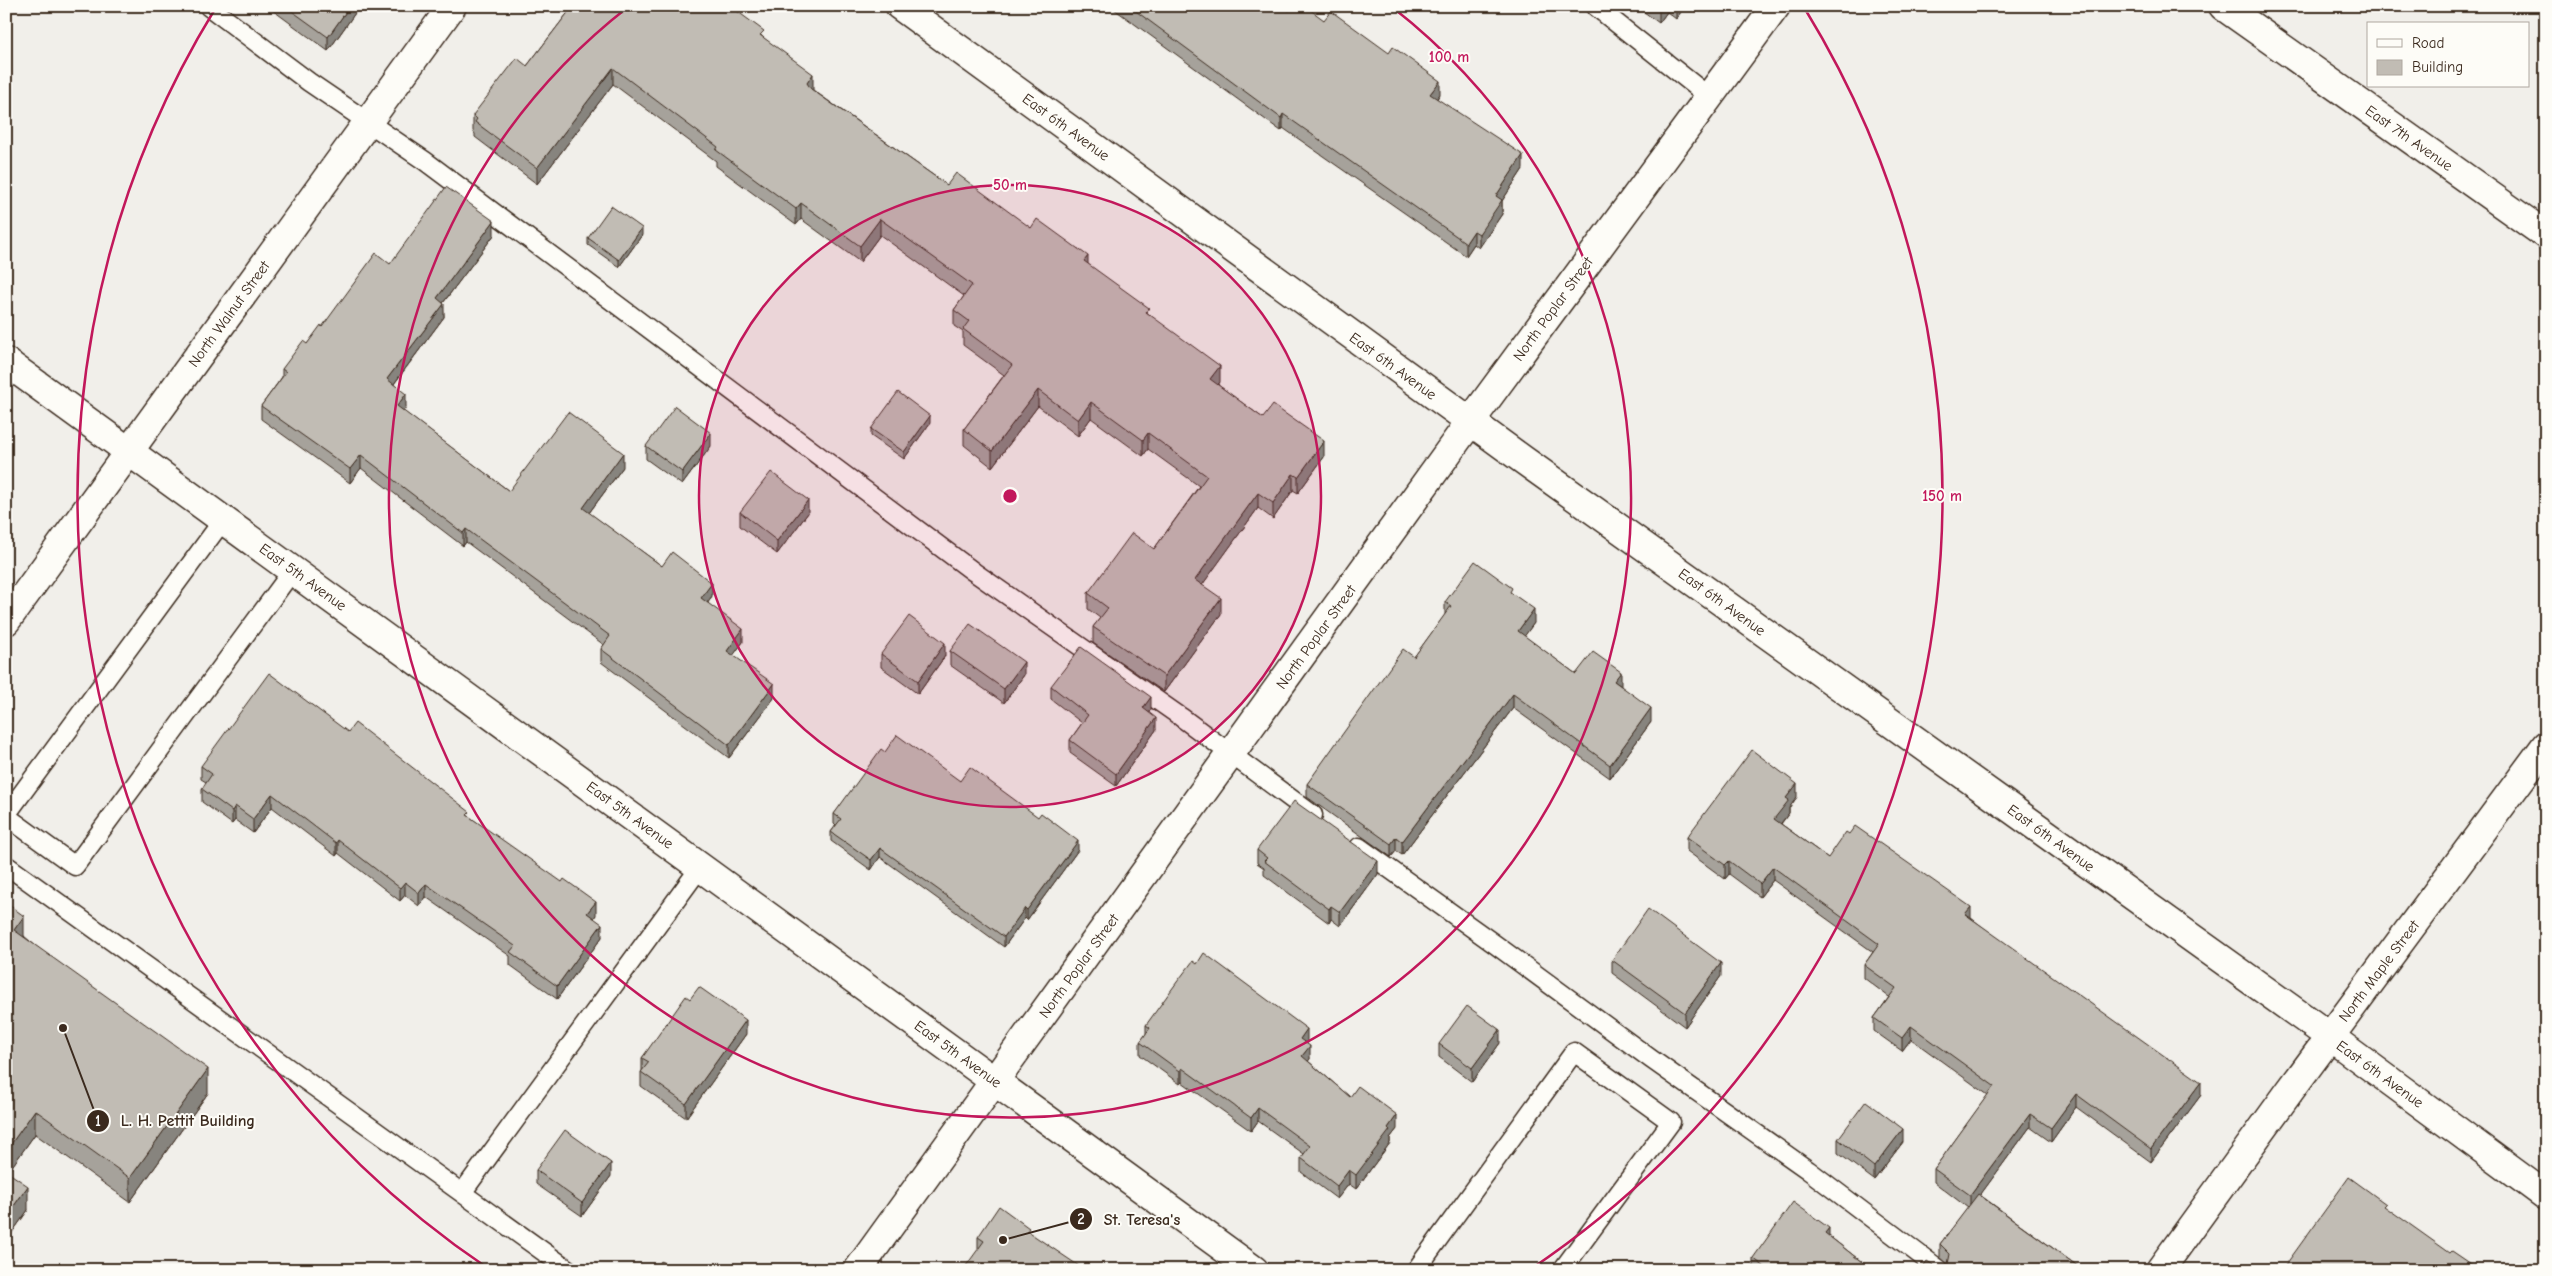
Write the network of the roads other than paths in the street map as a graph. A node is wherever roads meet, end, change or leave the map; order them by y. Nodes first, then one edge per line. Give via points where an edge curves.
1 (208, 6) edge
2 (452, 6) edge
3 (900, 6) edge
4 (1595, 6) edge
5 (1776, 6) edge
6 (2223, 6) edge
7 (1708, 96) junction
8 (368, 122) junction
9 (2546, 235) edge
10 (6, 362) edge
11 (1470, 422) junction
12 (129, 452) junction
13 (223, 520) junction
14 (293, 570) junction
15 (6, 621) edge
16 (2546, 745) edge
17 (1231, 755) junction
18 (6, 816) edge
19 (1324, 822) edge
20 (1347, 839) edge
21 (6, 865) edge
22 (701, 866) junction
23 (2330, 1036) junction
24 (995, 1082) junction
25 (462, 1193) junction
26 (2546, 1196) edge
27 (569, 1270) edge
28 (858, 1270) edge
29 (1254, 1270) edge
30 (1416, 1270) edge
31 (1562, 1270) edge
32 (1940, 1270) edge
33 (2160, 1270) edge

1 - 8 lane
2 - 8 street, North Walnut Street
3 - 11 street, East 6th Avenue
4 - 7 lane
5 - 7 street, North Poplar Street
6 - 9 street, East 7th Avenue
7 - 11 street, North Poplar Street
8 - 12 street, North Walnut Street
8 - 17 lane via 425,161 966,566
10 - 12 street, East 5th Avenue
11 - 17 street, North Poplar Street
11 - 23 street, East 6th Avenue
12 - 13 street, East 5th Avenue
12 - 15 street, North Walnut Street
13 - 14 street, East 5th Avenue
13 - 18 lane
14 - 18 lane via 75,866
14 - 22 street, East 5th Avenue
16 - 23 street, North Maple Street
17 - 19 lane
17 - 24 street, North Poplar Street
20 - 32 lane via 1808,1170
21 - 25 lane
22 - 24 street, East 5th Avenue
22 - 25 lane
23 - 26 street, East 6th Avenue
23 - 33 street, North Maple Street
24 - 28 street, North Poplar Street
24 - 29 street, East 5th Avenue
25 - 27 lane
30 - 31 lane via 1574,1052 1671,1122

